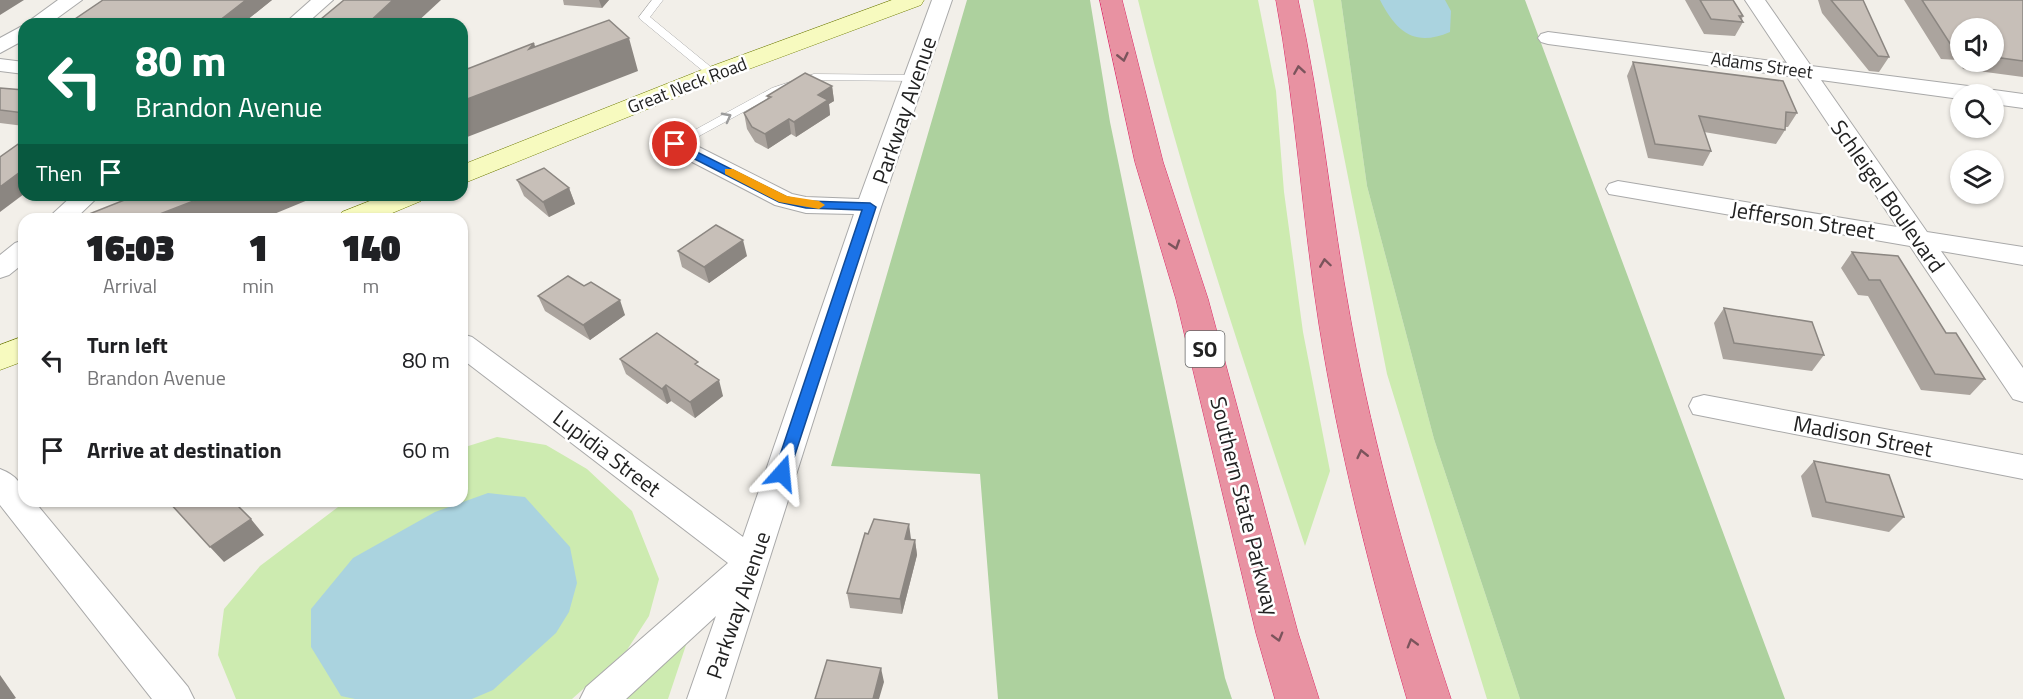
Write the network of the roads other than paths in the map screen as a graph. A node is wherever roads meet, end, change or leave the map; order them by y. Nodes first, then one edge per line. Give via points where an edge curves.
1 (72, 0) edge
2 (323, 0) edge
3 (658, 0) edge
4 (913, 0) edge
5 (942, 0) edge
6 (1111, 0) edge
7 (1287, 0) edge
8 (1755, 0) edge
9 (44, 18) edge
10 (301, 18) edge
11 (18, 35) edge
12 (1548, 38) dead end
13 (0, 47) edge
14 (0, 66) edge
15 (18, 68) edge
16 (1802, 71) junction
17 (713, 74) junction
18 (916, 78) junction
19 (1950, 91) edge
20 (2004, 98) edge
21 (2023, 101) edge
22 (675, 144) joint
23 (468, 173) edge
24 (1618, 189) dead end
25 (81, 201) edge
26 (396, 201) edge
27 (870, 207) junction
28 (67, 213) edge
29 (366, 213) edge
30 (1917, 239) junction
31 (18, 254) edge
32 (2023, 256) edge
33 (0, 268) edge
34 (468, 349) edge
35 (18, 350) edge
36 (0, 358) edge
37 (2023, 391) edge
38 (1704, 406) dead end
39 (2023, 467) edge
40 (0, 482) edge
41 (18, 504) edge
42 (20, 507) edge
43 (752, 562) junction
44 (175, 699) edge
45 (599, 699) edge
46 (706, 699) edge
47 (1297, 699) edge
48 (1429, 699) edge

1 - 9 street
2 - 10 street
3 - 17 lane via 644,17
4 - 17 main road, Great Neck Road
5 - 18 street, Parkway Avenue
6 -> 47 highway, Southern State Parkway / SO via 1149,162 1192,299
48 -> 7 highway via 1374,506 1348,393 1326,272 1309,131
8 - 16 street, Schleigel Boulevard
11 - 13 street
12 - 16 street, Adams Street
14 - 15 street
16 - 19 street, Adams Street
16 - 30 street, Schleigel Boulevard
17 - 23 main road, Great Neck Road
22 -> 18 lane via 776,90 814,77
18 - 27 street, Parkway Avenue
20 - 21 street
22 - 27 street via 784,200 806,205
24 - 30 street, Jefferson Street
25 - 28 street
26 - 29 main road
27 - 43 street, Parkway Avenue
30 - 32 street, Jefferson Street
30 - 37 street, Schleigel Boulevard
31 - 33 street
34 - 43 street, Lupidia Street
35 - 36 main road
38 - 39 street, Madison Street
40 - 41 street
42 - 44 street
43 - 45 street
43 - 46 street, Parkway Avenue

